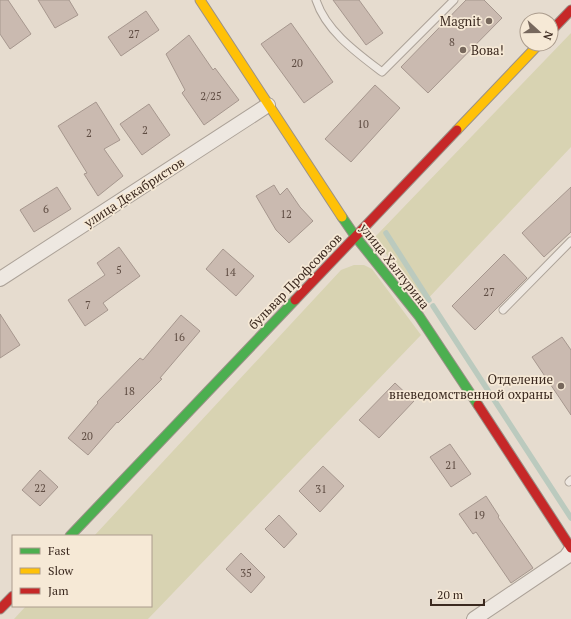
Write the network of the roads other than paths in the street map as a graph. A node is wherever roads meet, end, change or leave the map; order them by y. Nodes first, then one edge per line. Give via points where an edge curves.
1 (200, 0) edge
2 (316, 0) edge
3 (454, 0) edge
4 (571, 10) edge
5 (559, 23) edge
6 (531, 52) edge
7 (268, 105) junction
8 (355, 236) junction
9 (571, 241) edge
10 (0, 279) edge
11 (503, 310) dead end
12 (71, 535) edge
13 (571, 549) edge
14 (12, 597) edge
15 (0, 609) edge
16 (474, 619) edge

1 - 7 main road, улица Халтурина
2 - 3 lane via 342,41 382,72
4 - 5 main road
6 - 8 main road, бульвар Профсоюзов
7 - 8 main road, улица Халтурина
7 - 10 street, улица Декабристов
8 - 12 main road, бульвар Профсоюзов
8 - 13 main road, улица Халтурина via 419,316
9 - 11 lane
13 - 16 street via 566,557
14 - 15 main road

